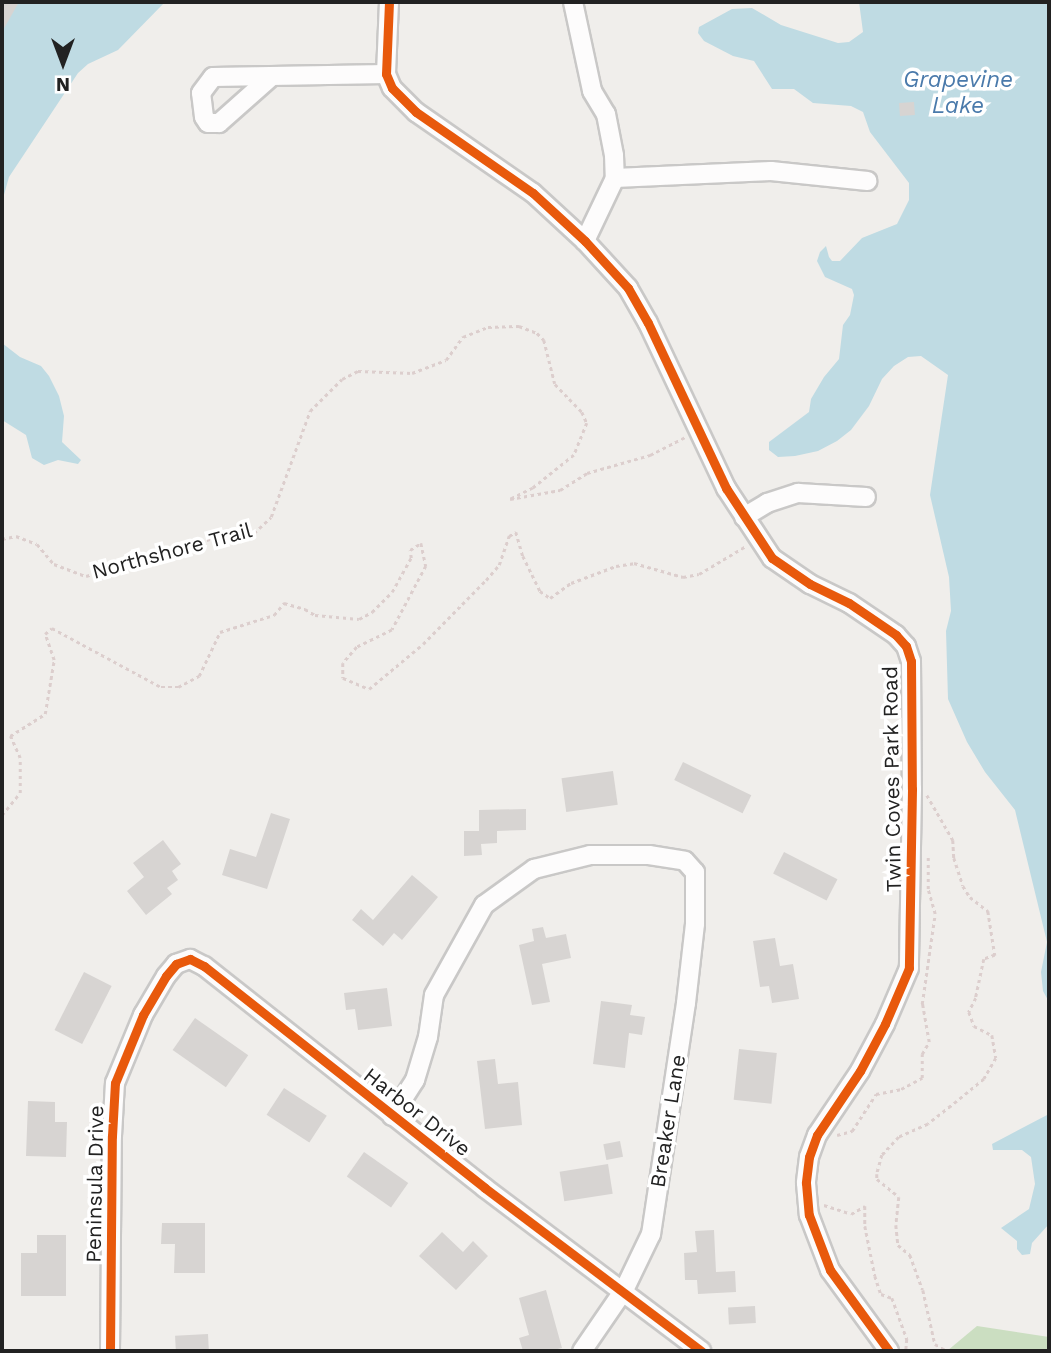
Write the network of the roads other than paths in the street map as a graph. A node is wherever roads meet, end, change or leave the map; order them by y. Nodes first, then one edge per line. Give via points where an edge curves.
1 (388, 2) edge
2 (573, 2) edge
3 (386, 74) junction
4 (272, 76) dead end
5 (615, 178) junction
6 (867, 181) dead end
7 (585, 241) junction
8 (866, 497) dead end
9 (744, 517) junction
10 (190, 959) joint
11 (392, 1115) junction
12 (624, 1290) junction
13 (110, 1351) edge
14 (582, 1351) edge
15 (701, 1351) edge
16 (889, 1351) edge

1 - 3 street
2 - 5 street via 592,91 610,130
3 - 4 street
3 - 7 street, Twin Coves Park Road via 392,88 416,112 533,193
5 - 6 street via 771,171
5 - 7 street
7 - 9 street, Twin Coves Park Road via 628,288
8 - 9 street via 798,493
9 - 16 street, Twin Coves Park Road via 772,558 896,635 911,661 909,968 860,1070 817,1135 806,1183 809,1215 830,1270
10 - 11 street, Harbor Drive
10 - 13 street, Peninsula Drive via 176,964 166,975 143,1015 116,1083 111,1136
11 - 12 street, Harbor Drive
11 - 12 street, Breaker Lane via 415,1080 429,1037 434,995 484,905 534,869 590,855 649,855 685,861 695,872 695,924 686,1003 651,1234
12 - 14 street, Breaker Lane
12 - 15 street, Harbor Drive

